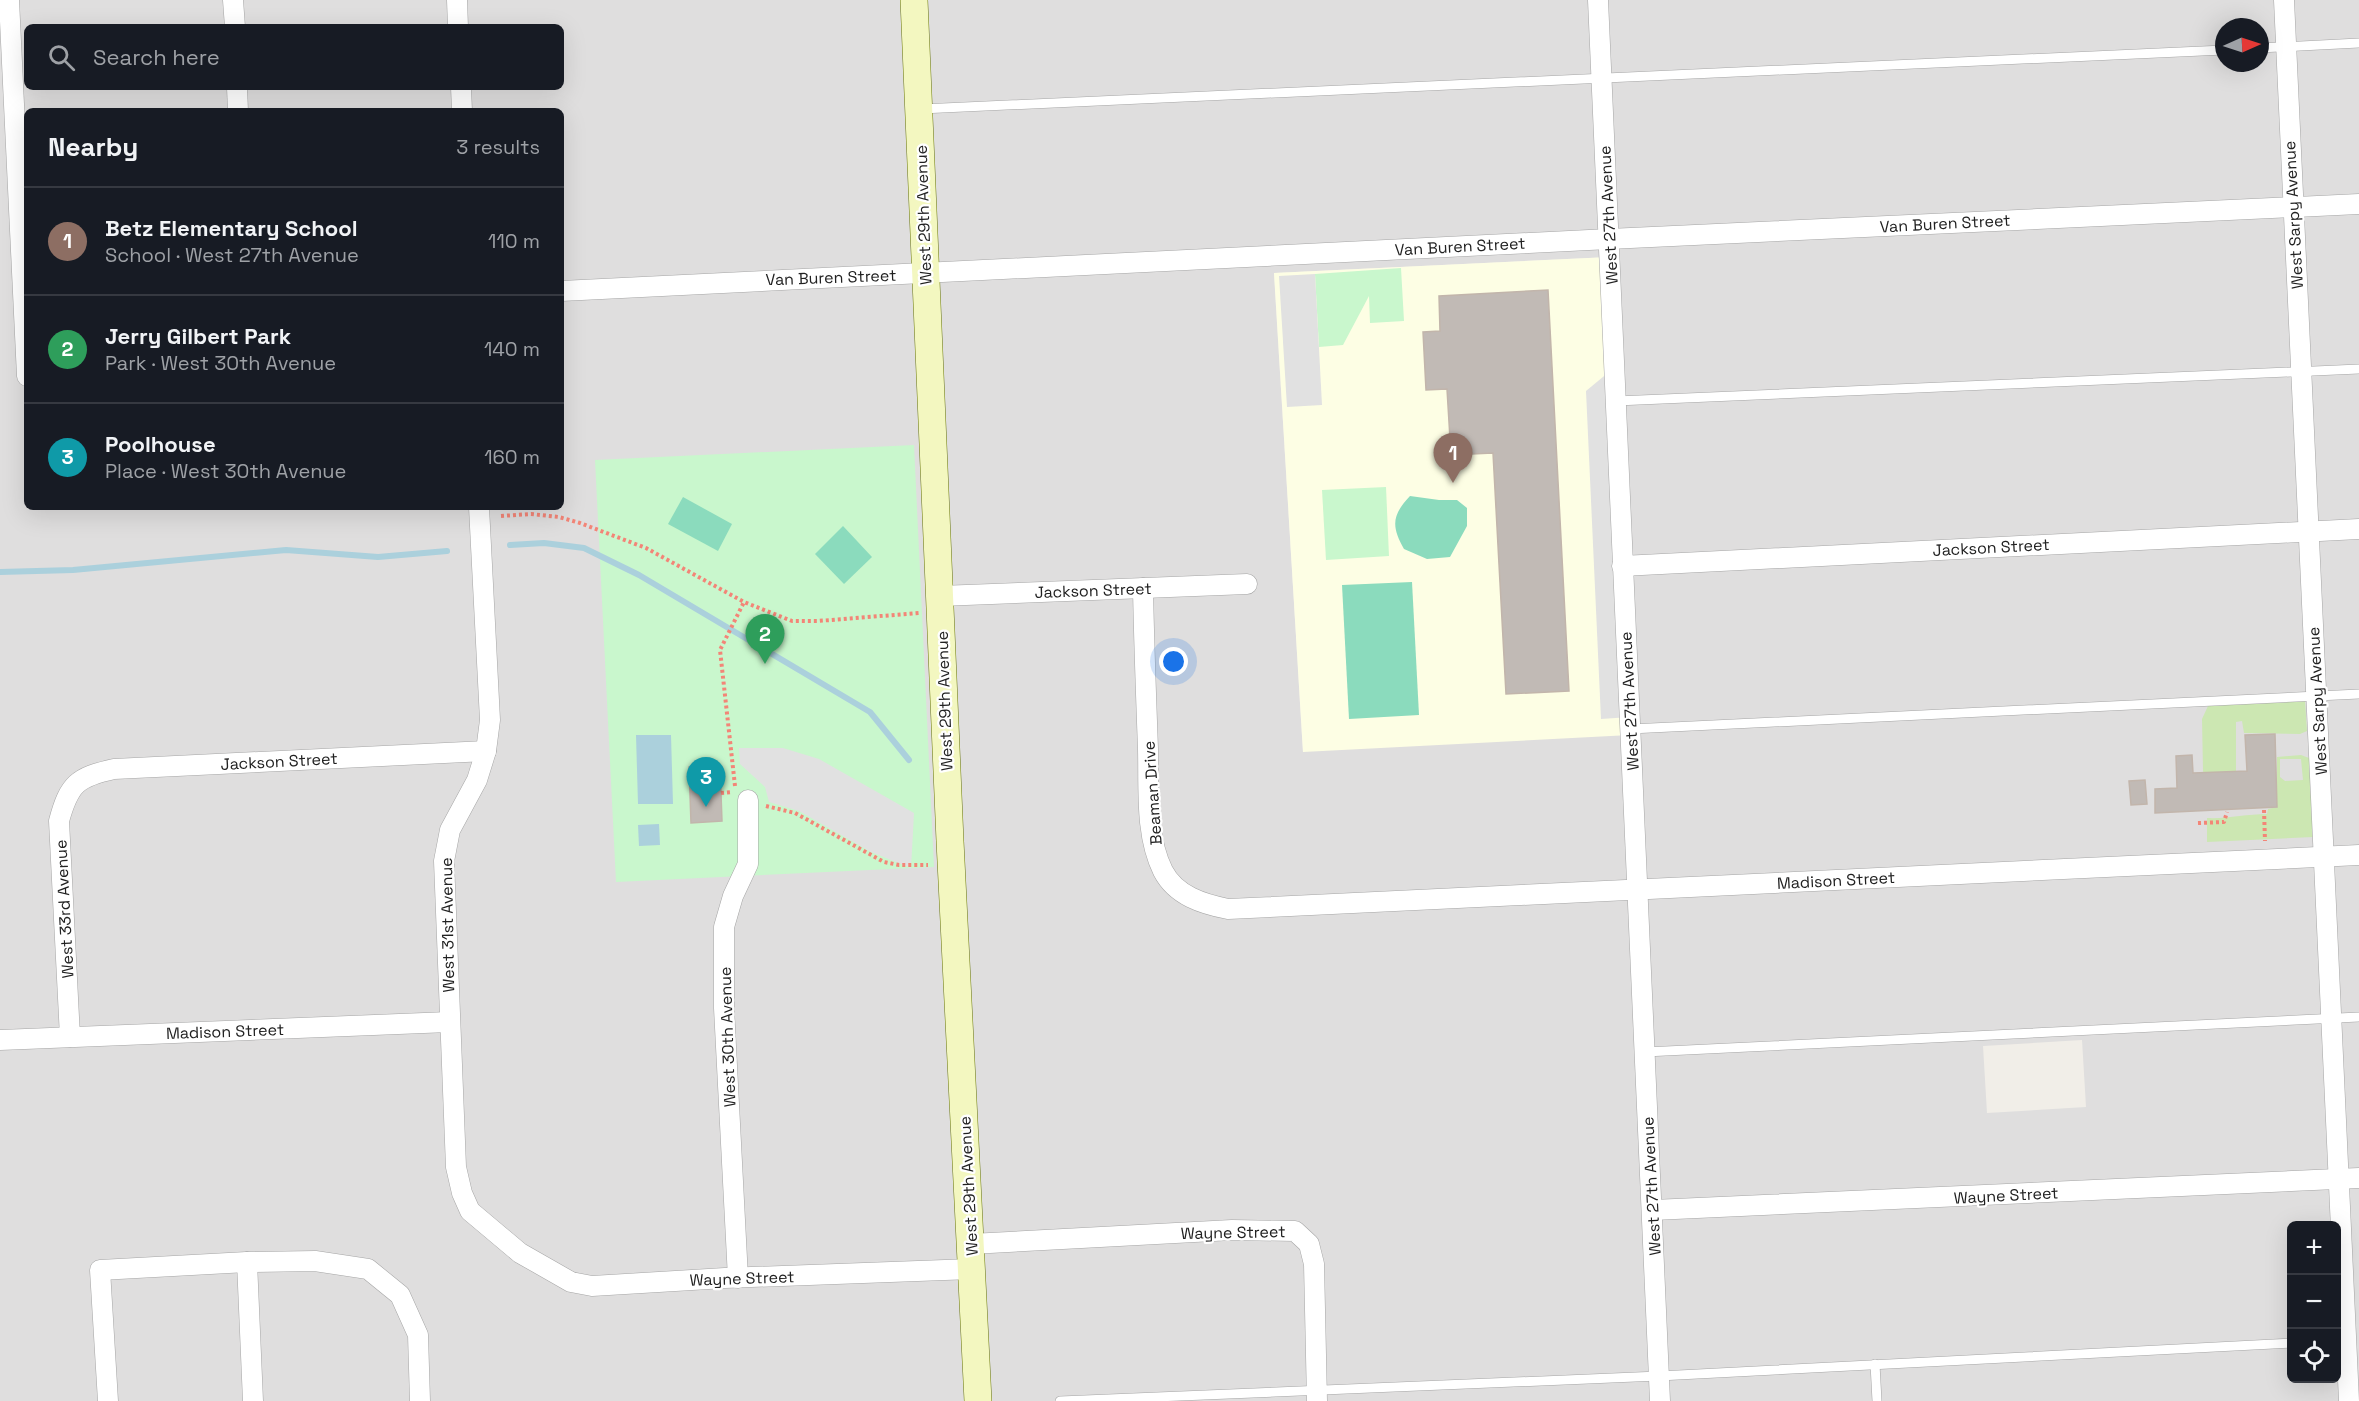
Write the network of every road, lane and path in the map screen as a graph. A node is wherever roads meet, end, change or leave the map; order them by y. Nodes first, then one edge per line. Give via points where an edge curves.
1 (9, 0) edge
2 (233, 0) edge
3 (457, 0) edge
4 (914, 0) edge
5 (1598, 0) edge
6 (2284, 0) edge
7 (234, 24) edge
8 (458, 24) edge
9 (2359, 43) edge
10 (2286, 47) junction
11 (2269, 48) edge
12 (2215, 50) edge
13 (1601, 78) junction
14 (237, 90) edge
15 (461, 90) edge
16 (238, 108) edge
17 (462, 108) edge
18 (919, 109) junction
19 (2359, 204) edge
20 (2293, 207) junction
21 (1610, 239) junction
22 (925, 273) junction
23 (564, 291) edge
24 (24, 313) edge
25 (2359, 369) edge
26 (2300, 372) junction
27 (1616, 401) junction
28 (479, 510) edge
29 (501, 516) dead end
30 (2359, 529) edge
31 (2309, 531) junction
32 (1622, 566) junction
33 (1247, 584) dead end
34 (1143, 588) junction
35 (744, 602) junction
36 (940, 604) junction
37 (2359, 694) edge
38 (2316, 696) junction
39 (1630, 729) junction
40 (486, 751) junction
41 (734, 767) dead end
42 (75, 785) joint
43 (748, 800) joint
44 (2264, 810) dead end
45 (2227, 812) dead end
46 (2198, 823) dead end
47 (2265, 842) dead end
48 (2359, 855) edge
49 (2325, 856) junction
50 (932, 865) dead end
51 (1637, 890) junction
52 (1312, 904) joint
53 (2359, 1017) edge
54 (2330, 1018) junction
55 (449, 1022) junction
56 (70, 1037) junction
57 (0, 1040) edge
58 (1645, 1052) junction
59 (2359, 1178) edge
60 (2338, 1179) junction
61 (1653, 1210) junction
62 (520, 1253) joint
63 (971, 1257) junction
64 (247, 1262) junction
65 (738, 1278) junction
66 (2347, 1340) edge
67 (2287, 1342) edge
68 (1875, 1364) junction
69 (1659, 1376) junction
70 (1317, 1395) edge
71 (108, 1401) edge
72 (253, 1401) edge
73 (420, 1401) edge
74 (978, 1401) edge
75 (1060, 1401) edge
76 (1660, 1401) edge
77 (1877, 1401) edge
78 (2349, 1401) edge

1 - 24 street
2 - 7 street
3 - 8 street
4 - 18 street, West 29th Avenue
5 - 13 street, West 27th Avenue
6 - 10 street, West Sarpy Avenue
9 - 10 lane
10 - 11 lane
10 - 20 street, West Sarpy Avenue
12 - 13 lane
13 - 18 lane
13 - 21 street, West 27th Avenue
14 - 16 street
15 - 17 street
18 - 22 street, West 29th Avenue
19 - 20 street, Van Buren Street
20 - 21 street, Van Buren Street
20 - 26 street, West Sarpy Avenue
21 - 22 street, Van Buren Street
21 - 27 street, West 27th Avenue
22 - 23 street, Van Buren Street
22 - 36 street, West 29th Avenue
25 - 26 lane
26 - 27 lane
26 - 31 street, West Sarpy Avenue
27 - 32 street, West 27th Avenue
28 - 40 street, West 31st Avenue via 490,720
29 - 35 path via 531,514 580,523 646,548
30 - 31 street, Jackson Street
31 - 32 street, Jackson Street
31 - 38 street, West Sarpy Avenue
32 - 39 street, West 27th Avenue
33 - 34 street, Jackson Street
34 - 36 street, Jackson Street
34 - 52 street, Beaman Drive via 1150,805 1153,844 1164,873 1182,892 1204,904 1228,909
35 - 36 path via 792,621
35 - 41 path via 720,650
36 - 63 street, West 29th Avenue
37 - 38 lane
38 - 39 lane
38 - 49 street, West Sarpy Avenue
39 - 51 street, West 27th Avenue
40 - 42 street, Jackson Street via 114,769 89,774
40 - 55 street, West 31st Avenue via 477,780 450,830 444,861
42 - 56 street, West 33rd Avenue via 59,821
43 - 50 path via 795,813 884,862
43 - 65 street, West 30th Avenue via 748,864 724,927 724,1008
44 - 47 path
45 - 46 path via 2224,822
48 - 49 street, Madison Street
49 - 51 street, Madison Street
49 - 54 street, West Sarpy Avenue
51 - 52 street, Madison Street
51 - 58 street, West 27th Avenue
53 - 54 lane
54 - 58 lane
54 - 60 street, West Sarpy Avenue
55 - 56 street, Madison Street
55 - 62 street, West 31st Avenue via 456,1167 462,1193 470,1211
56 - 57 street, Madison Street
58 - 61 street, West 27th Avenue
59 - 60 street, Wayne Street
60 - 61 street, Wayne Street
60 - 66 street, West Sarpy Avenue
61 - 69 street, West 27th Avenue
62 - 65 street, Wayne Street via 571,1282 592,1286
63 - 65 street, Wayne Street
63 - 70 street, Wayne Street via 1232,1230 1295,1231 1309,1244 1314,1264
63 - 74 street, West 29th Avenue
64 - 71 street via 100,1270
64 - 72 street
64 - 73 street via 315,1261 368,1269 400,1295 417,1335
66 - 78 street, West Sarpy Avenue
67 - 68 lane
68 - 69 lane
68 - 77 lane
69 - 70 lane
69 - 76 street, West 27th Avenue
70 - 75 lane

